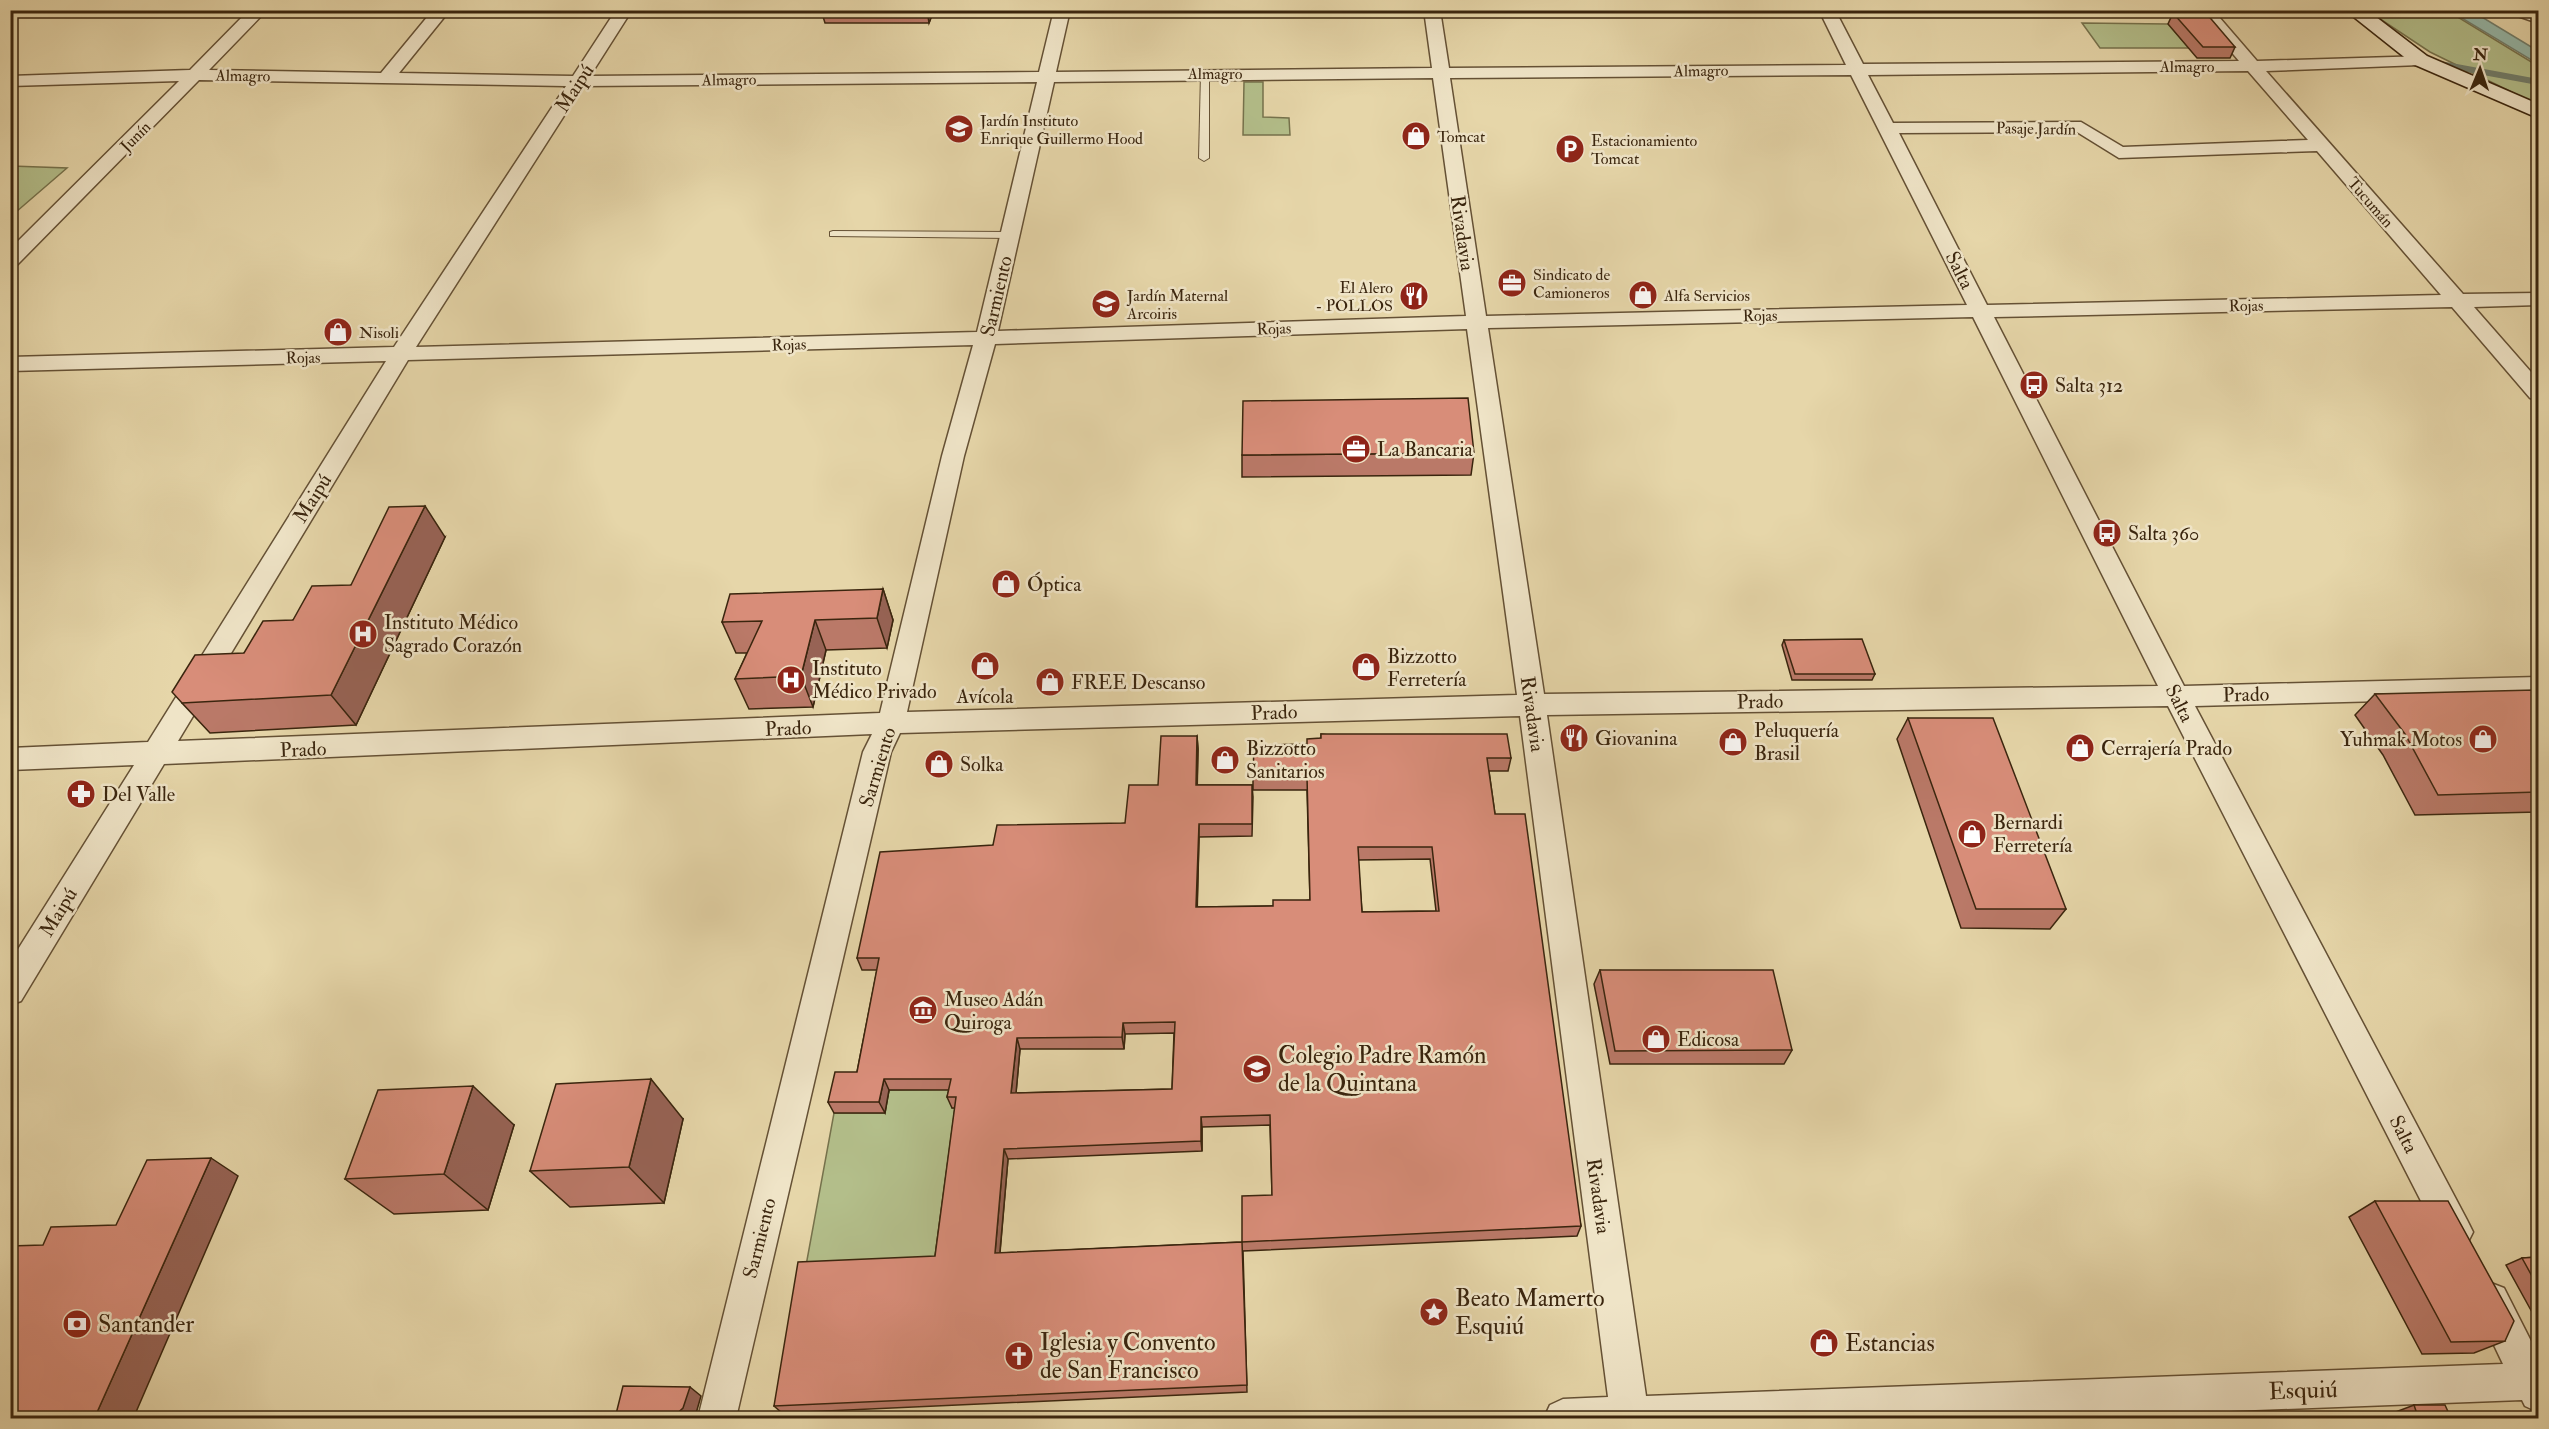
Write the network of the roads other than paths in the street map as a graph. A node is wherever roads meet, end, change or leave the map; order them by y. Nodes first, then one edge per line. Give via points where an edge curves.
1 (259, 10) edge
2 (442, 10) edge
3 (624, 10) edge
4 (1062, 10) edge
5 (1432, 10) edge
6 (1827, 10) edge
7 (2204, 10) edge
8 (2354, 10) edge
9 (2515, 10) edge
10 (2536, 18) edge
11 (2420, 60) junction
12 (2253, 66) junction
13 (1856, 68) junction
14 (1440, 72) junction
15 (1205, 73) junction
16 (195, 75) junction
17 (1047, 75) junction
18 (387, 77) junction
19 (11, 81) edge
20 (578, 81) junction
21 (2538, 112) edge
22 (1887, 128) junction
23 (2322, 145) junction
24 (1204, 158) dead end
25 (833, 234) dead end
26 (1010, 235) junction
27 (10, 261) edge
28 (2538, 299) edge
29 (2458, 301) junction
30 (1981, 310) junction
31 (1476, 322) junction
32 (986, 338) junction
33 (400, 355) junction
34 (10, 364) edge
35 (2538, 393) edge
36 (2538, 687) edge
37 (2176, 696) junction
38 (1532, 705) junction
39 (891, 723) junction
40 (154, 755) junction
41 (10, 759) edge
42 (10, 991) edge
43 (2536, 1385) edge
44 (1630, 1417) edge
45 (717, 1419) edge
46 (1563, 1419) edge

1 - 16 street, Junín
2 - 18 street
3 - 20 street, Maipú
4 - 17 street, Sarmiento
5 - 14 street, Rivadavia
6 - 13 street, Salta
7 - 12 street, Tucumán
8 - 11 main road
9 - 10 street
11 - 12 street, Almagro
11 - 21 main road
12 - 13 street, Almagro
12 - 23 street, Tucumán
13 - 14 street, Almagro
13 - 22 street, Salta
14 - 15 street, Almagro
14 - 31 street, Rivadavia
15 - 17 street, Almagro
15 - 24 lane
16 - 18 street, Almagro
16 - 19 street, Almagro
16 - 27 street, Junín
17 - 20 street, Almagro
17 - 26 street, Sarmiento
18 - 20 street, Almagro
20 - 33 street, Maipú
22 - 23 street, Pasaje Jardín via 2081,127 2119,153
22 - 30 street, Salta
23 - 29 street, Tucumán
25 - 26 lane
26 - 32 street, Sarmiento
28 - 29 street, Rojas
29 - 30 street, Rojas
29 - 35 street, Tucumán
30 - 31 street, Rojas
30 - 37 street, Salta
31 - 32 street, Rojas
31 - 38 street, Rivadavia
32 - 33 street, Rojas
32 - 39 street, Sarmiento via 952,456
33 - 34 street, Rojas
33 - 40 street, Maipú
36 - 37 street, Prado
37 - 38 street, Prado
37 - 43 street, Salta
38 - 39 street, Prado
38 - 44 street, Rivadavia
39 - 40 street, Prado
39 - 45 street, Sarmiento via 877,752
40 - 41 street, Prado
40 - 42 street, Maipú
43 - 44 street, Esquiú
44 - 46 street, Esquiú

